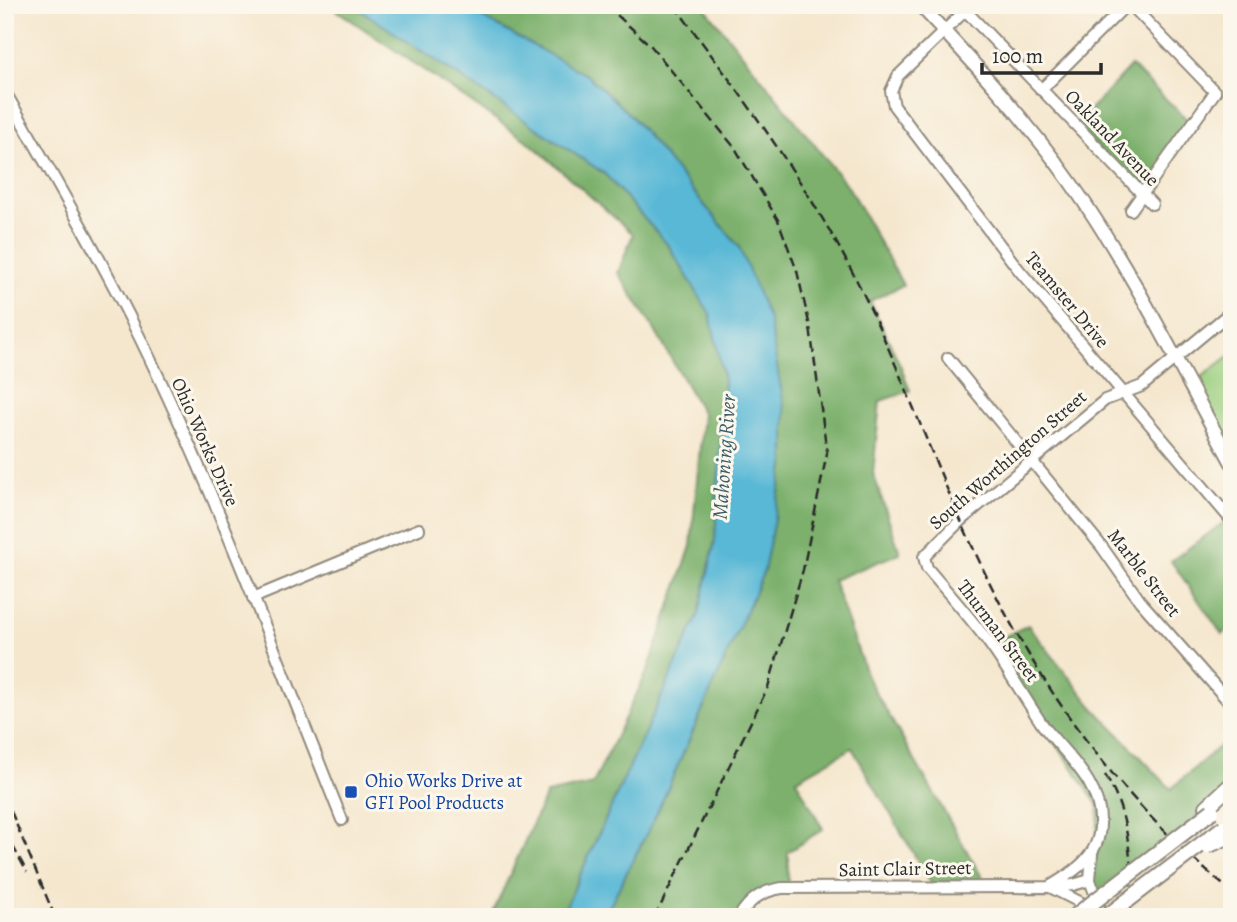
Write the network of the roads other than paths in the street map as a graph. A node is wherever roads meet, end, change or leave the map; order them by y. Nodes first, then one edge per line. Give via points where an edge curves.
1 (920, 5) edge
2 (1129, 5) edge
3 (965, 7) edge
4 (944, 32) junction
5 (1041, 90) junction
6 (5, 92) edge
7 (1143, 195) junction
8 (1152, 204) dead end
9 (1132, 210) dead end
10 (1232, 311) edge
11 (948, 358) dead end
12 (1175, 358) junction
13 (1123, 393) junction
14 (1033, 461) junction
15 (1232, 463) edge
16 (1232, 521) edge
17 (419, 528) dead end
18 (924, 562) joint
19 (253, 598) junction
20 (1230, 704) dead end
21 (1232, 784) edge
22 (1232, 798) edge
23 (1210, 809) junction
24 (342, 820) dead end
25 (1229, 828) edge
26 (1092, 854) junction
27 (1090, 880) junction
28 (1049, 887) junction
29 (1106, 915) edge
30 (739, 917) edge
31 (1073, 917) edge

1 - 4 main road
2 - 5 street
2 - 7 street via 1215,92
3 - 4 street
3 - 5 street, Oakland Avenue
4 - 12 main road via 1015,110 1071,183
4 - 13 street, Teamster Drive via 898,76 891,91 894,106 1032,287
5 - 7 street, Oakland Avenue
6 - 19 street, Ohio Works Drive via 139,336
7 - 8 street, Oakland Avenue
7 - 9 street
10 - 12 street, South Worthington Street
11 - 14 street, Marble Street
12 - 13 street, South Worthington Street via 1142,386
12 - 15 main road
13 - 14 street, South Worthington Street via 1105,400
13 - 16 street, Teamster Drive
14 - 18 street, South Worthington Street via 961,520 928,552
14 - 20 street, Marble Street via 1140,601
17 - 19 street
18 - 26 street, Thurman Street via 990,644 1042,724 1084,775 1096,796 1101,825
19 - 24 street, Ohio Works Drive
21 - 23 highway
22 - 23 highway
23 - 31 highway, bridge
25 - 29 highway, bridge
26 - 27 street
26 - 28 street
27 - 28 street, Saint Clair Street
27 - 29 street
28 - 29 street, Saint Clair Street
28 - 30 street, Saint Clair Street via 782,888 761,894

